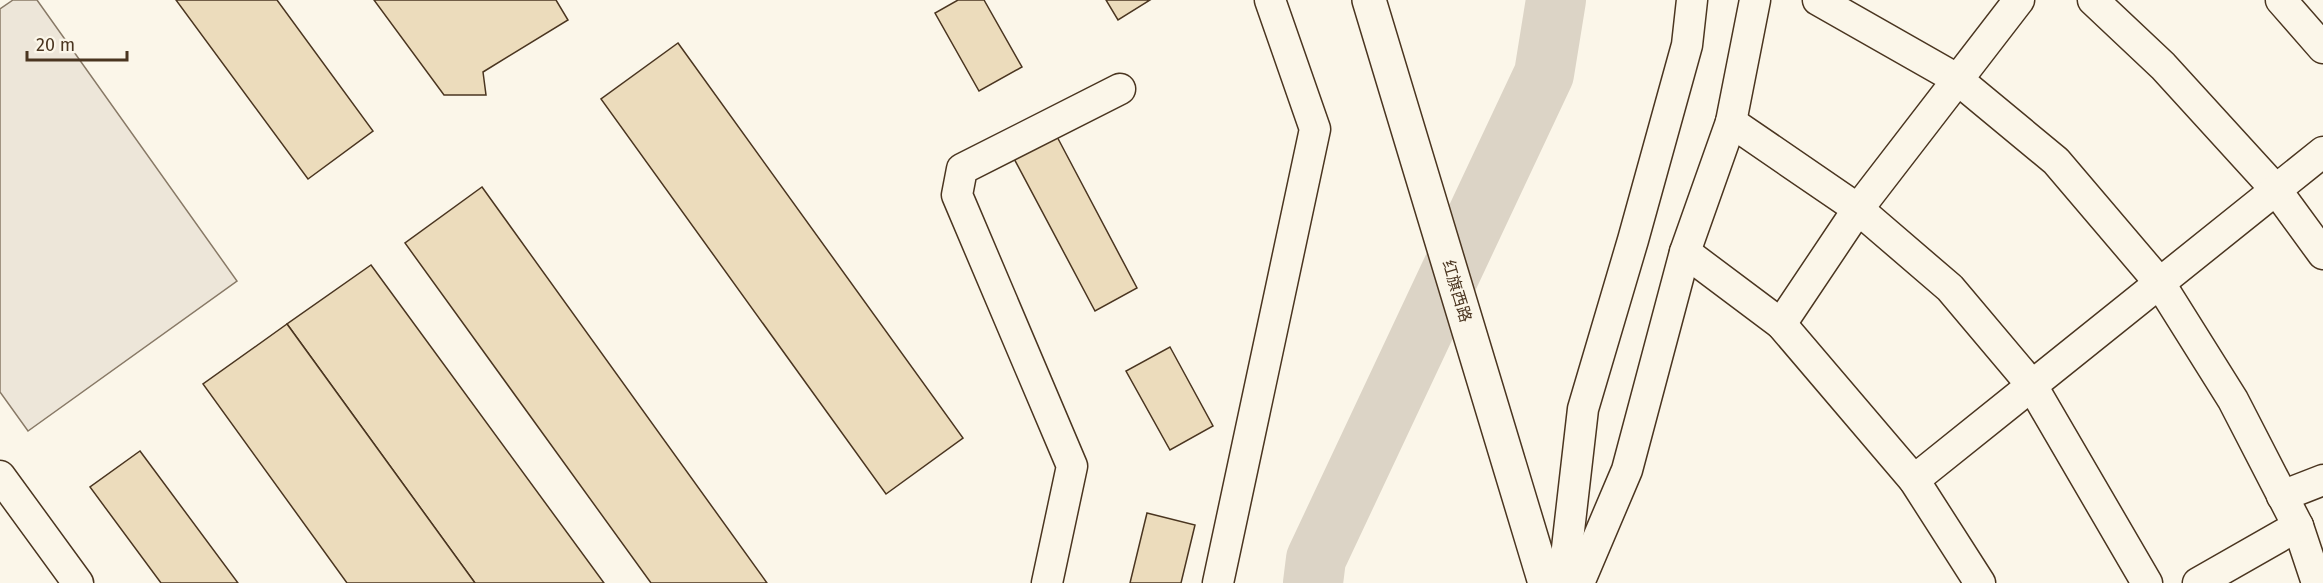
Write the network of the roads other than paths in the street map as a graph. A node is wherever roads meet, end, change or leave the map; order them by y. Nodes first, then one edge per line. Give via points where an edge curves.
1 (1270, 0) edge
2 (1369, 0) edge
3 (1692, 0) edge
4 (1755, 0) edge
5 (1818, 0) edge
6 (2019, 0) edge
7 (2094, 0) edge
8 (2282, 0) edge
9 (2323, 48) edge
10 (1957, 79) junction
11 (1120, 89) dead end
12 (1731, 122) junction
13 (2323, 152) edge
14 (2277, 191) junction
15 (1858, 209) junction
16 (1685, 252) junction
17 (2323, 254) edge
18 (2159, 282) junction
19 (1780, 324) junction
20 (2031, 384) junction
21 (0, 476) edge
22 (1914, 480) junction
23 (2323, 480) edge
24 (2282, 496) junction
25 (2298, 526) junction
26 (78, 583) edge
27 (1047, 583) edge
28 (1218, 583) edge
29 (1545, 583) edge
30 (1563, 583) edge
31 (1579, 583) edge
32 (1980, 583) edge
33 (2147, 583) edge
34 (2198, 583) edge
35 (2318, 583) edge

1 - 28 street via 1315,129
2 - 29 main road, 红旗西路
3 - 30 street via 1687,45 1583,409
4 - 12 street
5 - 10 street
6 - 10 street
7 - 14 street via 2163,66
8 - 9 street
10 - 15 street
10 - 18 street via 2056,160
11 - 27 street via 962,169 957,195 1072,466
12 - 15 street
12 - 16 street
13 - 14 street
14 - 17 street
14 - 18 street
15 - 19 street
15 - 20 street via 1950,288
16 - 19 street
16 - 31 street via 1627,470
18 - 20 street
18 - 24 street via 2233,400
19 - 22 street
20 - 22 street
20 - 33 street
21 - 26 street
22 - 32 street
23 - 24 street
24 - 25 street
25 - 34 street
25 - 35 street

